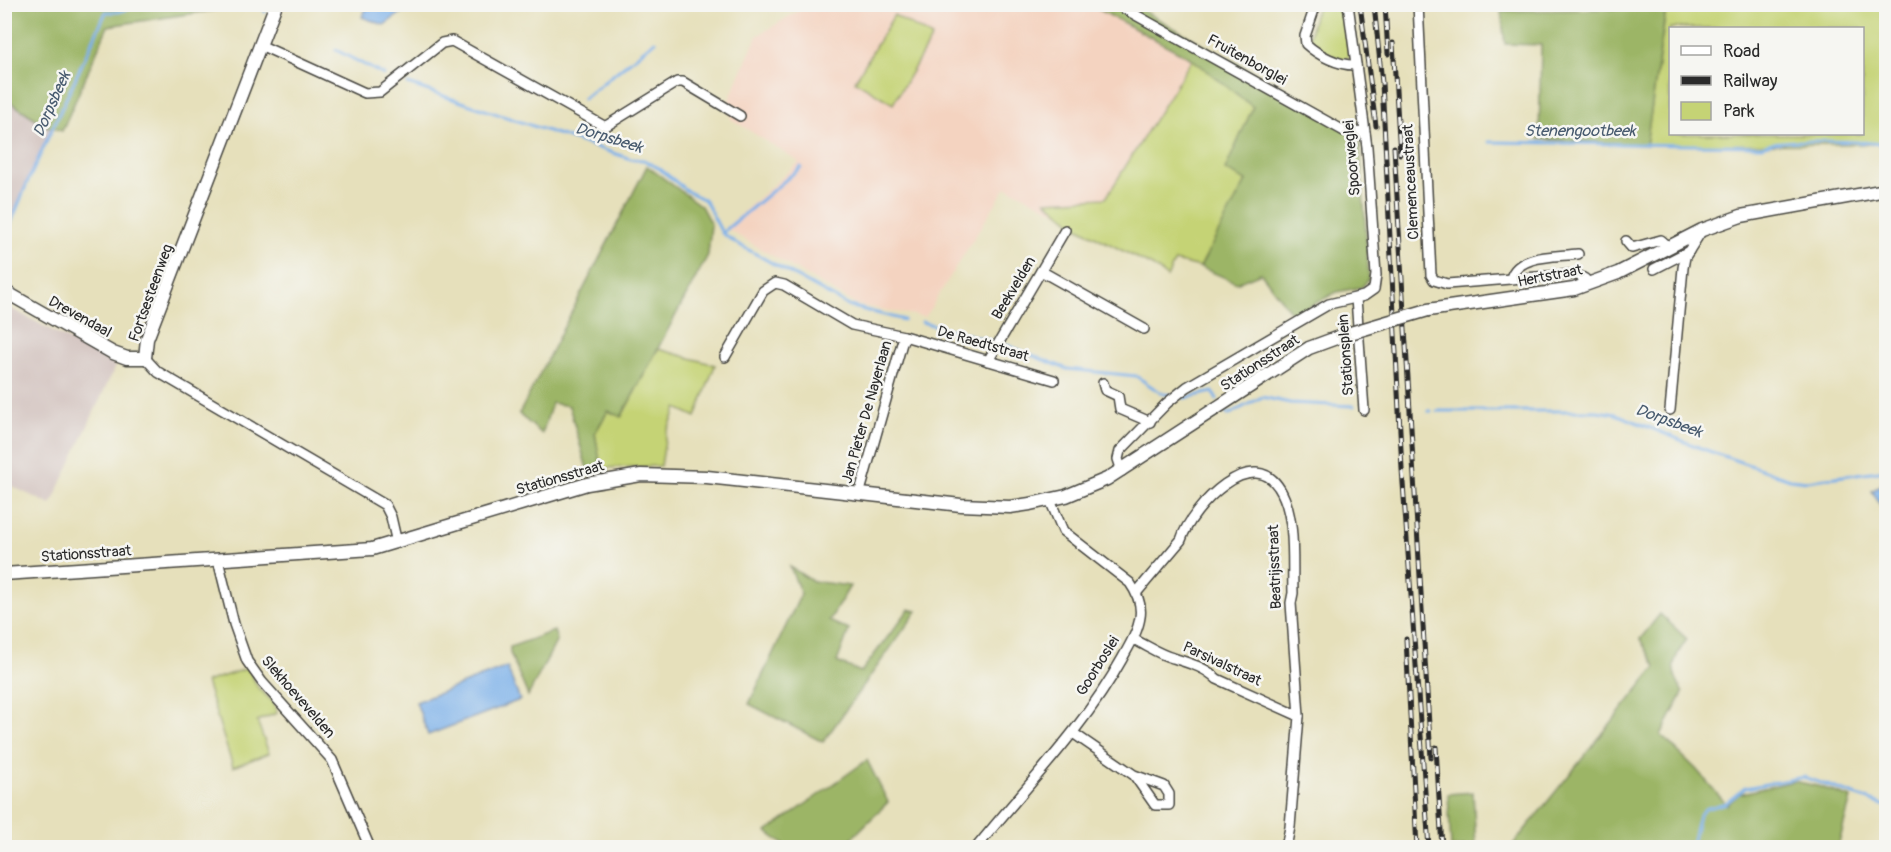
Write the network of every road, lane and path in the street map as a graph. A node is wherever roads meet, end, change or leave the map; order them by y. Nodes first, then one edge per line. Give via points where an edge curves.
1 (276, 4) edge
2 (1116, 4) edge
3 (1316, 4) edge
4 (1348, 4) edge
5 (1418, 4) edge
6 (260, 45) junction
7 (1356, 65) junction
8 (740, 116) dead end
9 (1365, 133) junction
10 (1887, 190) edge
11 (1065, 230) dead end
12 (1702, 230) junction
13 (1626, 241) dead end
14 (1669, 247) junction
15 (1689, 251) junction
16 (1578, 254) dead end
17 (1654, 269) dead end
18 (1041, 271) junction
19 (1511, 278) junction
20 (1587, 285) junction
21 (4, 291) edge
22 (1356, 298) junction
23 (1428, 310) joint
24 (1144, 329) dead end
25 (904, 336) junction
26 (725, 357) dead end
27 (145, 358) junction
28 (988, 361) junction
29 (1054, 380) dead end
30 (1102, 383) dead end
31 (1364, 410) dead end
32 (1670, 410) dead end
33 (1150, 422) junction
34 (1122, 471) junction
35 (859, 495) junction
36 (1050, 500) junction
37 (397, 543) junction
38 (218, 560) junction
39 (4, 574) edge
40 (1137, 592) junction
41 (1133, 639) junction
42 (1299, 717) junction
43 (1073, 733) junction
44 (1134, 776) dead end
45 (370, 848) edge
46 (976, 848) edge
47 (1286, 848) edge

1 - 6 street, Fortsesteenweg
2 - 9 street, Fruitenborglei via 1344,130
3 - 7 street via 1306,44 1328,58
4 - 7 street, Spoorweglei
5 - 19 street, Clemenceaustraat via 1431,275 1447,284
6 - 8 street via 365,93 380,92 442,43 452,41 602,125 677,82
6 - 27 street, Fortsesteenweg via 147,339
7 - 9 street, Spoorweglei
9 - 22 street, Spoorweglei via 1376,275 1374,289
10 - 12 street, Hertstraat via 1741,216
11 - 18 street, Beekvelden
12 - 14 street, Hertstraat
12 - 15 street
13 - 14 street via 1632,248 1661,240
14 - 20 street, Hertstraat
15 - 17 street
15 - 32 street via 1683,268
16 - 19 street via 1522,262
18 - 24 street
18 - 28 street, Beekvelden
19 - 20 street, Clemenceaustraat via 1576,273
20 - 23 street, Hertstraat via 1557,293
21 - 27 street, Drevendaal via 113,353
22 - 31 street, Stationsplein
22 - 33 street, Stationsstraat via 1329,304 1187,387
23 - 34 street, Stationsstraat, bridge via 1309,348
25 - 26 street, De Raedtstraat via 852,325 775,283 763,291
25 - 28 street, De Raedtstraat
25 - 35 street, Jan Pieter De Nayerlaan
27 - 37 street, Fortsesteenweg via 158,372 385,505
28 - 29 street, De Raedtstraat
30 - 33 street via 1105,390 1118,396 1120,409
33 - 34 street, Stationsstraat via 1120,451
34 - 36 street, Stationsstraat
35 - 36 street, Stationsstraat via 993,507
35 - 37 street, Stationsstraat via 674,474 618,477
36 - 40 street via 1063,531
37 - 38 street, Stationsstraat via 341,553
38 - 39 street, Stationsstraat
38 - 45 street, Slekhoevevelden via 247,661 332,760
40 - 41 street, Goorboslei via 1140,619
40 - 42 street, Beatrijsstraat via 1228,481 1249,473 1273,481 1282,493 1289,519
41 - 42 street, Parsivalstraat
41 - 43 street, Goorboslei
42 - 47 street, Beatrijsstraat
43 - 44 street
43 - 46 street, Goorboslei

